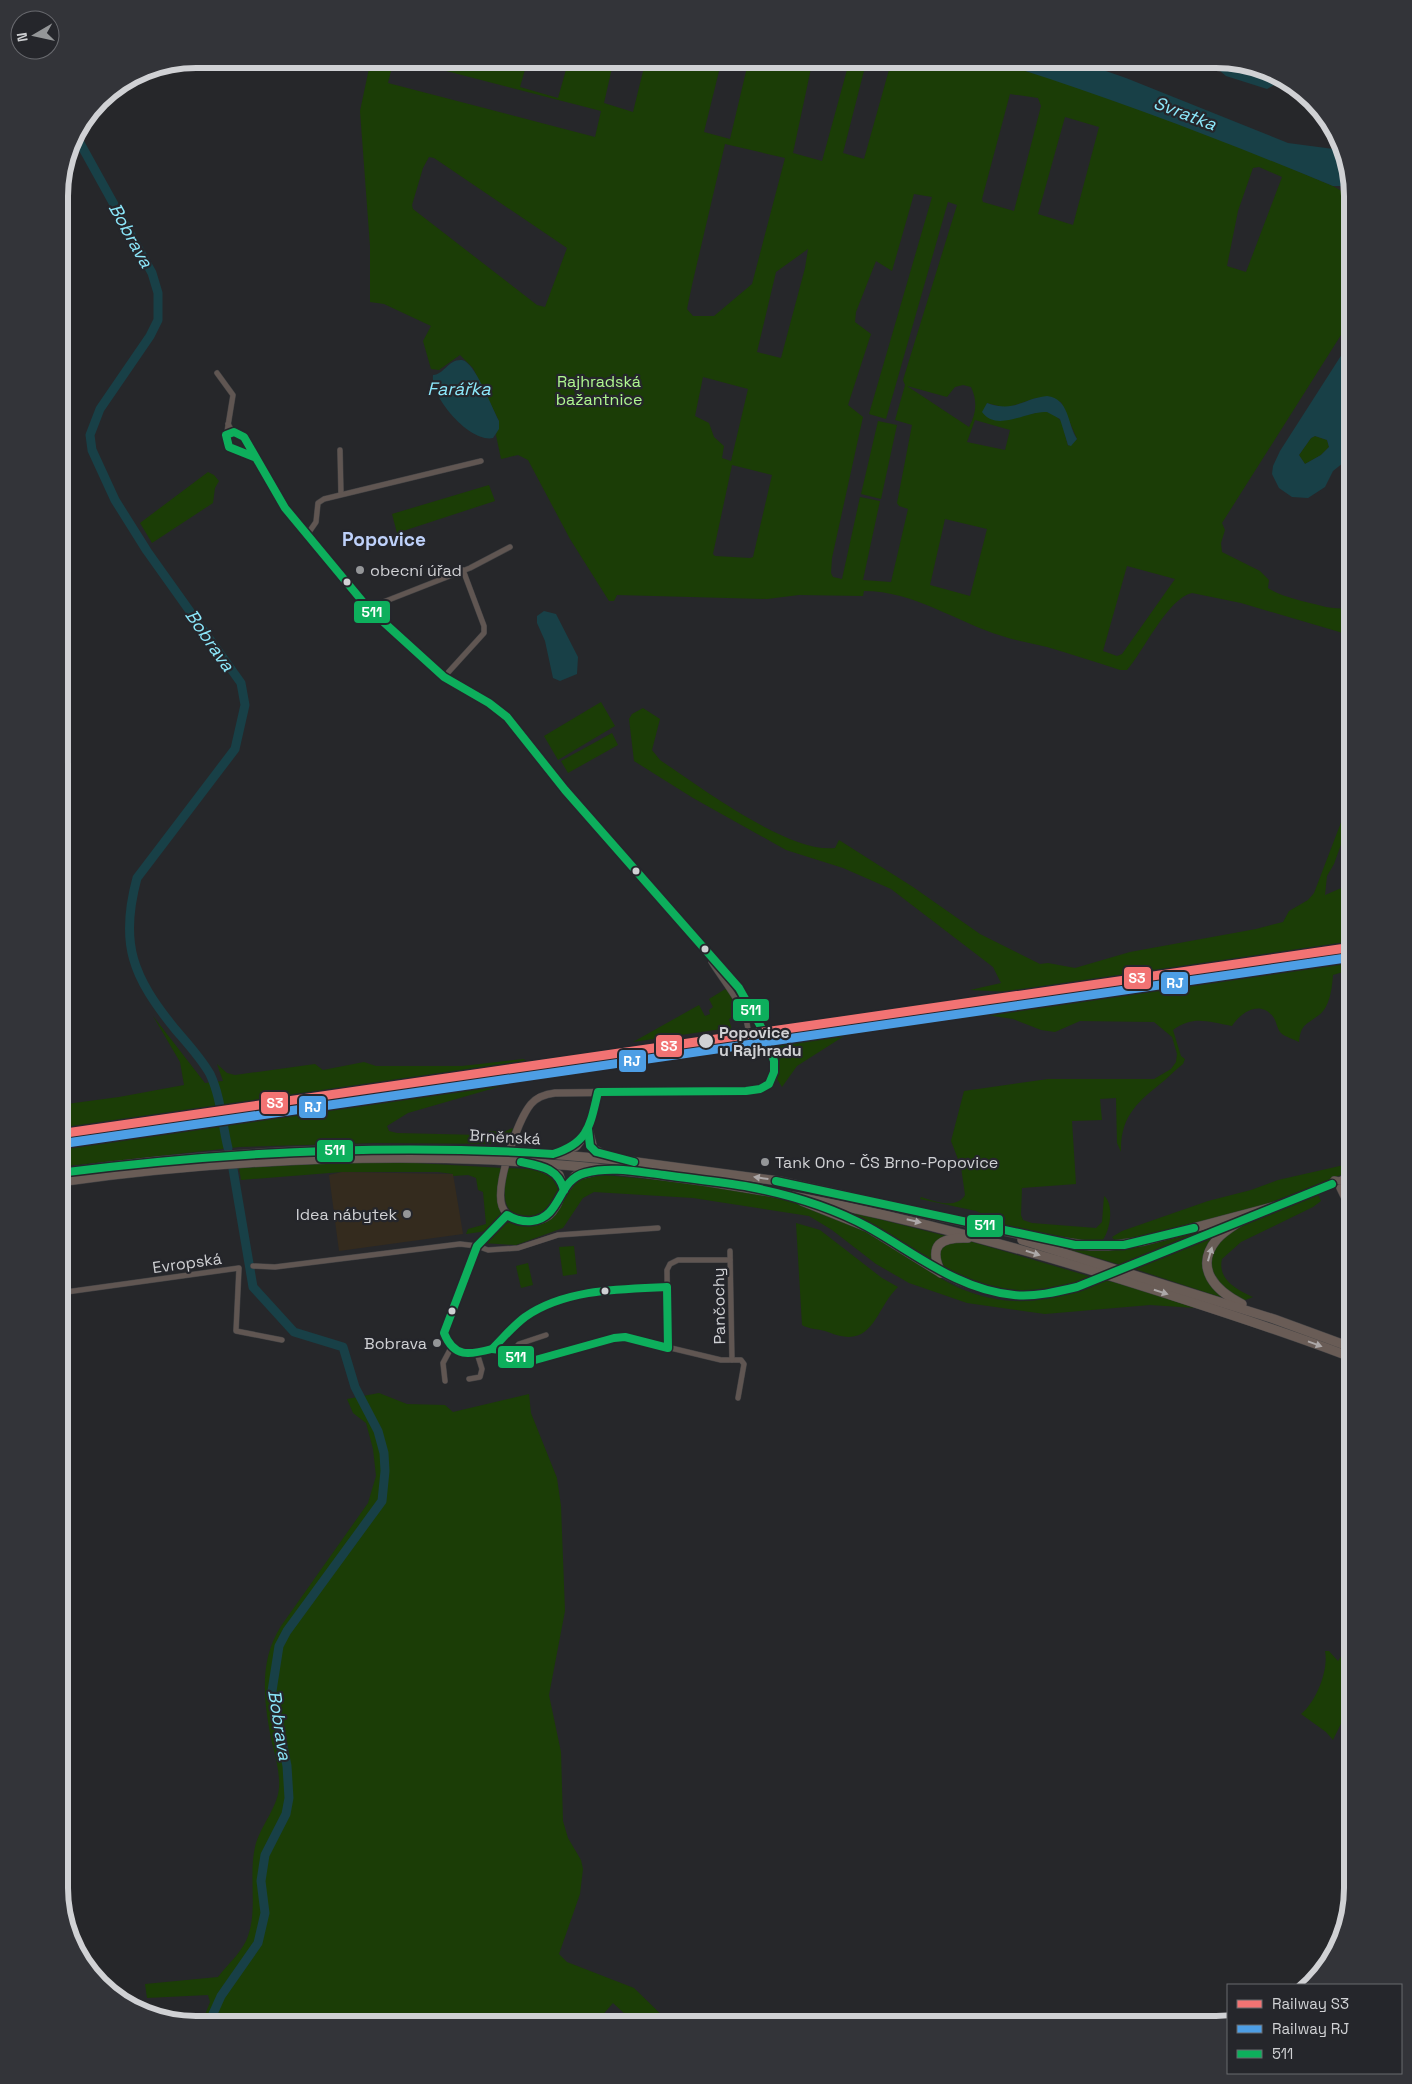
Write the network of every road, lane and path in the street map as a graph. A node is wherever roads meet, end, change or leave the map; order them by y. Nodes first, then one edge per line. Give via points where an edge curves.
1 (217, 373) dead end
2 (228, 424) junction
3 (234, 432) junction
4 (226, 435) junction
5 (340, 450) dead end
6 (254, 457) junction
7 (481, 461) dead end
8 (340, 494) junction
9 (307, 535) junction
10 (510, 548) dead end
11 (463, 570) junction
12 (368, 608) junction
13 (444, 677) junction
14 (565, 790) joint
15 (712, 956) junction
16 (748, 1028) dead end
17 (598, 1092) junction
18 (588, 1130) junction
19 (554, 1154) junction
20 (243, 1158) junction
21 (629, 1161) junction
22 (522, 1162) junction
23 (619, 1169) junction
24 (68, 1172) edge
25 (68, 1181) edge
26 (1344, 1181) edge
27 (1340, 1184) junction
28 (564, 1190) junction
29 (764, 1190) junction
30 (1344, 1194) edge
31 (1276, 1206) junction
32 (507, 1214) junction
33 (945, 1218) junction
34 (1242, 1220) junction
35 (658, 1228) dead end
36 (986, 1239) junction
37 (477, 1246) junction
38 (730, 1251) dead end
39 (730, 1260) junction
40 (253, 1266) dead end
41 (941, 1274) junction
42 (667, 1287) junction
43 (68, 1292) edge
44 (1274, 1319) junction
45 (546, 1335) dead end
46 (282, 1340) dead end
47 (1344, 1345) edge
48 (451, 1348) junction
49 (668, 1348) junction
50 (492, 1349) junction
51 (477, 1353) junction
52 (510, 1354) junction
53 (1344, 1355) edge
54 (732, 1360) junction
55 (469, 1378) dead end
56 (445, 1381) dead end
57 (738, 1398) dead end

1 - 2 street via 233,395
2 - 3 street
2 - 4 street
3 - 4 street
3 - 6 street via 244,437
4 - 6 street via 229,447
5 - 8 street
6 - 9 street
7 - 8 street
8 - 9 street via 318,502 314,527
9 - 12 street
10 - 11 street
11 - 12 street
11 - 13 street via 484,631 479,641
12 - 13 street
13 - 14 street via 507,717
14 - 15 street
15 - 16 street via 711,962 735,999
15 - 17 street via 749,1003 761,1026 775,1062 771,1082 761,1089 746,1091
17 - 18 street
17 - 32 street via 552,1093 531,1105 502,1178 500,1198
18 - 19 highway via 573,1148
18 - 21 highway via 594,1151
19 - 20 highway, Brněnská, bridge via 402,1148
19 - 21 highway, Brněnská
20 - 22 highway, Brněnská, bridge
20 - 24 highway, Brněnská via 216,1155
20 - 25 highway, Brněnská via 219,1164
33 -> 21 highway, Brněnská via 780,1181
22 - 23 highway, Brněnská
22 - 28 highway via 558,1173
23 - 28 highway via 579,1174
23 - 29 highway, Brněnská
26 - 27 street
27 - 30 street
27 - 31 street via 1335,1188 1332,1184
28 - 32 street via 554,1210 543,1219 525,1222
29 -> 36 highway via 876,1212
29 - 41 highway via 852,1219
31 - 33 highway via 1144,1241 1108,1246 1058,1242
31 - 34 street
32 - 37 street
33 - 44 highway via 1128,1271
34 - 41 street, bridge via 1077,1287 1038,1296 1006,1296 980,1290
44 -> 34 highway via 1224,1294 1209,1274 1208,1258 1212,1246
35 - 37 street via 558,1235 518,1248 488,1250
36 - 41 highway via 950,1238 941,1242 935,1258
36 -> 53 highway via 1219,1311
37 - 40 street via 460,1244 275,1267
37 - 48 street via 444,1333
38 - 39 street, Pančochy
39 - 42 street via 678,1260 666,1270
39 - 54 street, Pančochy
42 - 49 street
42 - 50 street via 615,1289 565,1300 528,1315
43 - 46 street, Evropská via 239,1268 236,1331
44 - 47 highway
45 - 52 street via 519,1344
48 - 51 street via 464,1354
48 - 56 street via 443,1363
49 - 52 street via 625,1337 531,1362
49 - 54 street
50 - 51 street
50 - 52 street
51 - 55 street via 482,1369 480,1377
54 - 57 street via 741,1360 744,1364

